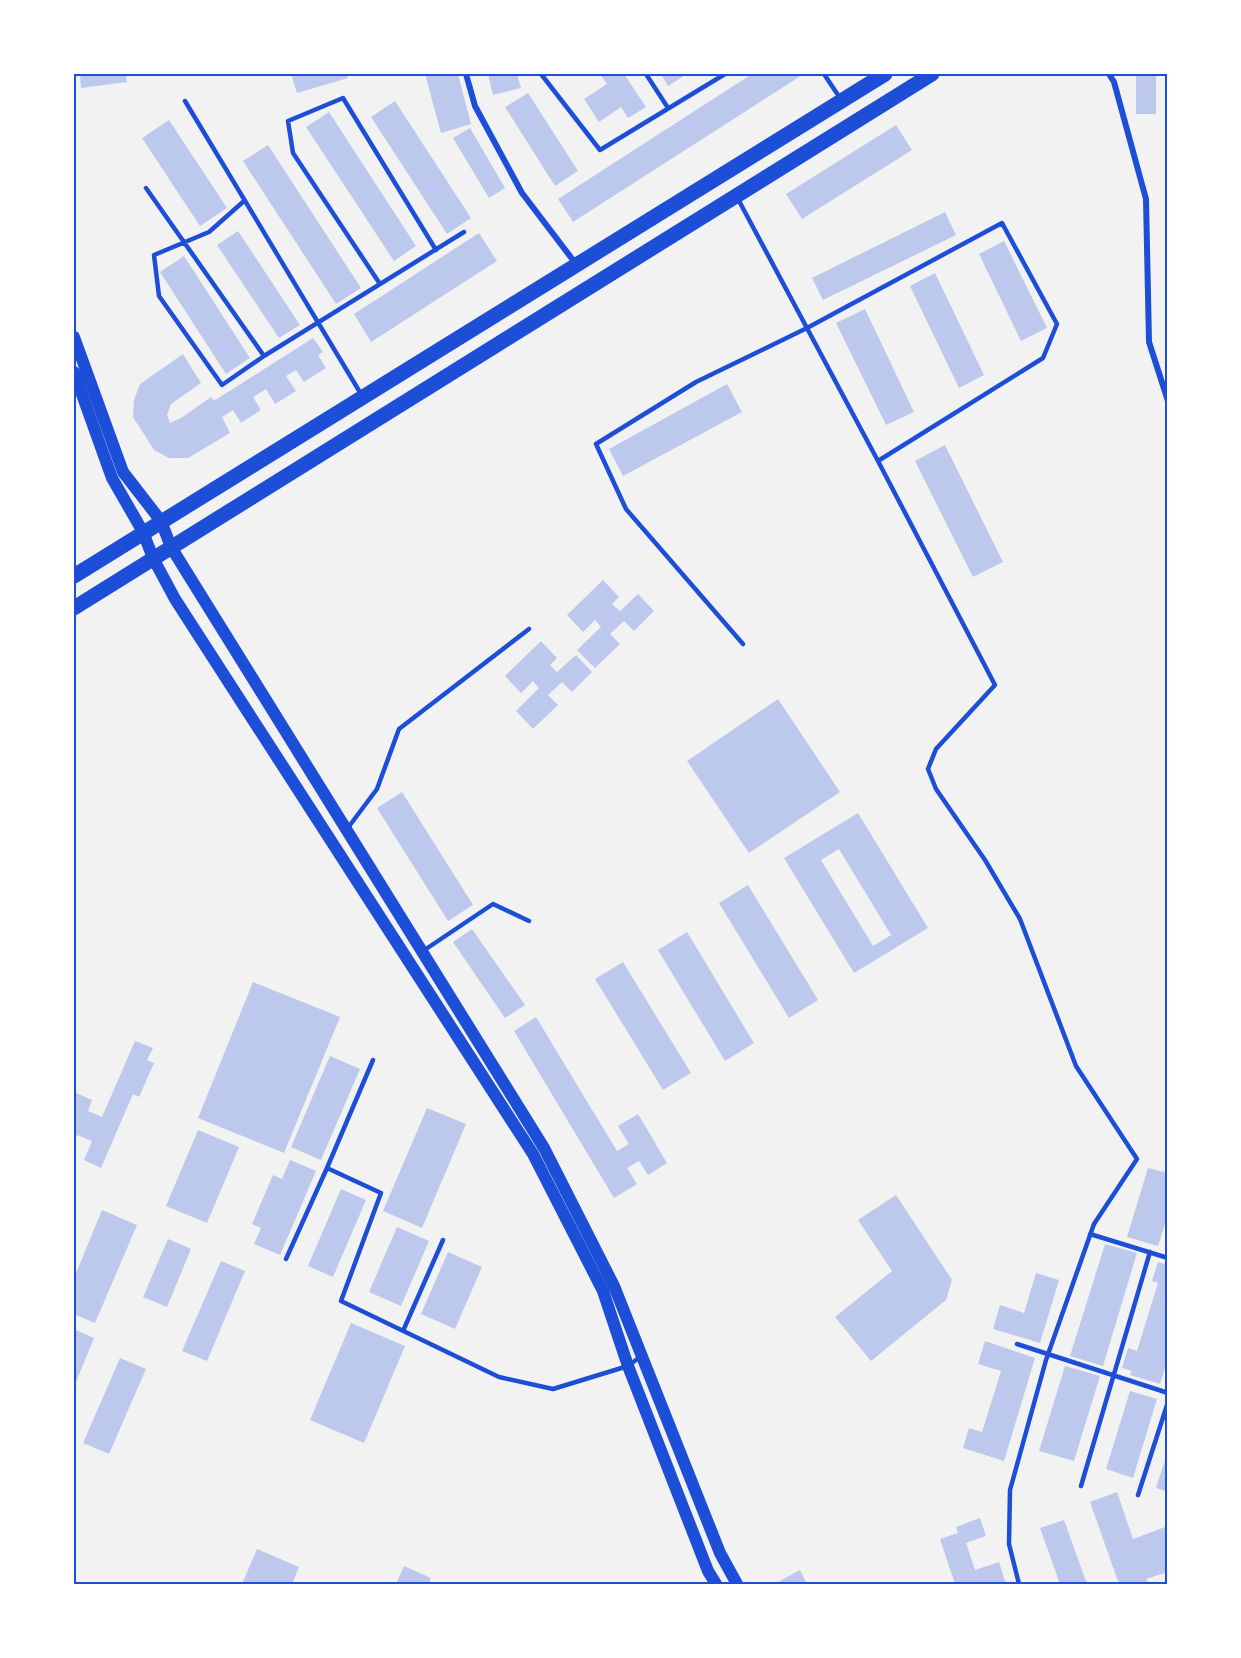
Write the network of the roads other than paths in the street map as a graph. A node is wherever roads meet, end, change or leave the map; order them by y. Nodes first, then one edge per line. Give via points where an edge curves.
1 (466, 74) edge
2 (541, 74) edge
3 (646, 74) edge
4 (725, 74) edge
5 (824, 74) edge
6 (885, 74) edge
7 (932, 74) edge
8 (1109, 74) edge
9 (185, 100) dead end
10 (842, 100) junction
11 (668, 108) junction
12 (146, 189) dead end
13 (736, 195) junction
14 (244, 201) junction
15 (464, 232) dead end
16 (184, 243) junction
17 (436, 250) junction
18 (576, 265) junction
19 (380, 284) junction
20 (318, 323) junction
21 (807, 328) junction
22 (74, 337) edge
23 (264, 356) junction
24 (74, 372) edge
25 (363, 397) junction
26 (1167, 401) edge
27 (878, 461) junction
28 (161, 521) junction
29 (143, 532) junction
30 (171, 547) junction
31 (153, 558) junction
32 (74, 576) edge
33 (74, 608) edge
34 (529, 629) dead end
35 (743, 644) dead end
36 (347, 829) junction
37 (529, 921) dead end
38 (423, 951) junction
39 (373, 1060) dead end
40 (327, 1168) junction
41 (1090, 1234) junction
42 (443, 1240) dead end
43 (1150, 1252) junction
44 (1167, 1258) edge
45 (286, 1259) dead end
46 (403, 1331) junction
47 (1017, 1344) dead end
48 (1048, 1354) junction
49 (642, 1355) junction
50 (628, 1366) junction
51 (1114, 1376) junction
52 (1167, 1393) edge
53 (1167, 1402) edge
54 (1081, 1486) dead end
55 (1138, 1495) dead end
56 (716, 1584) edge
57 (737, 1584) edge
58 (1019, 1584) edge

1 - 18 street via 475,106 522,194
2 - 11 lane via 600,150
3 - 11 lane
4 - 11 lane
5 - 10 lane
6 - 10 main road
7 - 13 main road
8 - 26 street via 1146,199 1149,342
9 - 14 lane
10 - 18 main road
12 - 16 lane
13 - 21 lane
13 - 30 main road
14 - 16 lane via 209,232
14 - 20 lane
15 - 17 lane
16 - 23 lane
16 - 23 lane via 154,255 159,296 222,385
17 - 19 lane
17 - 19 lane via 343,98 288,121 293,153
18 - 25 main road
19 - 20 lane
20 - 23 lane
20 - 25 lane
21 - 27 lane
21 - 27 lane via 1002,223 1057,324 1043,358
21 - 35 lane via 696,382 596,444 626,509
22 - 28 main road via 123,472
24 - 29 main road via 112,478
25 - 28 main road
27 - 41 lane via 995,685 936,749 927,769 1020,919 1076,1066 1137,1159
28 - 29 main road
28 - 30 main road
29 - 31 main road
29 - 32 main road
30 - 31 main road
30 - 36 main road
31 - 33 main road
31 - 50 main road via 175,598 534,1154 603,1291
34 - 36 lane via 399,729 378,789
36 - 38 main road
37 - 38 lane via 493,904
38 - 49 main road via 544,1148 614,1286
39 - 40 lane
40 - 45 lane
40 - 46 lane via 381,1193 341,1301
41 - 43 lane
41 - 48 lane
42 - 46 lane
43 - 44 lane
43 - 51 lane
46 - 50 lane via 499,1377 553,1389
47 - 48 lane
48 - 51 lane
48 - 58 lane via 1010,1490 1010,1544
49 - 50 lane
49 - 57 main road via 720,1553
50 - 56 main road
51 - 52 lane
51 - 54 lane
53 - 55 lane

